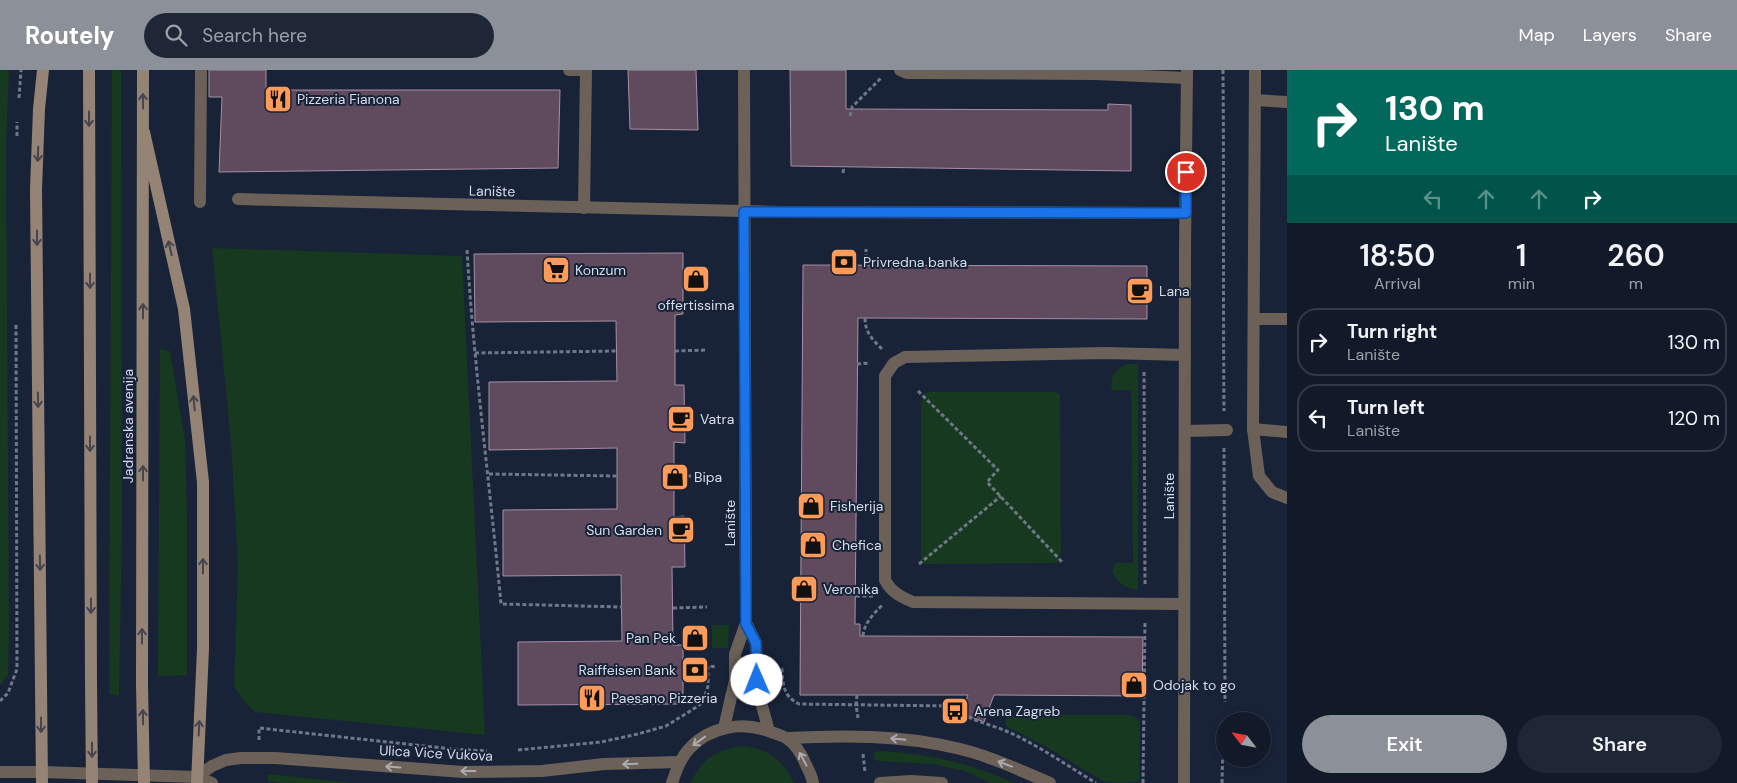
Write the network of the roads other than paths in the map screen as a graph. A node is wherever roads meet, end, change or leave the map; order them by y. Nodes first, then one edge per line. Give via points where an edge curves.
1 (43, 70) edge
2 (89, 70) edge
3 (143, 70) edge
4 (200, 70) edge
5 (569, 70) edge
6 (586, 70) edge
7 (744, 70) edge
8 (900, 70) edge
9 (1255, 70) edge
10 (1187, 74) edge
11 (1255, 100) junction
12 (1287, 102) edge
13 (144, 132) junction
14 (238, 199) dead end
15 (200, 202) dead end
16 (584, 208) junction
17 (744, 212) junction
18 (1186, 213) junction
19 (1254, 319) junction
20 (1287, 319) edge
21 (1185, 355) junction
22 (1226, 424) road end
23 (1253, 429) junction
24 (1184, 431) junction
25 (1287, 432) edge
26 (1287, 498) edge
27 (1184, 604) junction
28 (746, 624) junction
29 (724, 728) junction
30 (768, 731) junction
31 (787, 738) junction
32 (679, 762) junction
33 (0, 772) edge
34 (42, 778) edge
35 (197, 780) edge
36 (1183, 782) edge
37 (92, 783) edge
38 (144, 783) edge
39 (212, 783) edge
40 (672, 783) edge
41 (813, 783) edge
42 (880, 783) edge
43 (942, 783) edge
44 (1050, 783) edge

1 -> 34 main road via 36,189
2 -> 37 main road, bridge
13 -> 3 main road, Jadranska avenija
4 - 15 street
5 - 6 street
6 - 16 street
7 - 17 street, Lanište
8 - 10 street via 907,73
9 - 11 street
10 - 18 street, Lanište
11 - 12 street
11 - 19 street
35 -> 13 main road via 203,649 202,482 184,310
38 -> 13 main road, Jadranska avenija, bridge
14 - 16 street, Lanište
16 - 17 street, Lanište
17 - 18 street, Lanište
17 - 28 street, Lanište
18 - 21 street, Lanište
19 - 20 street
19 - 23 street
21 - 24 street, Lanište
21 - 27 street via 1106,353 905,357 894,363 885,376 885,580 894,592 913,602
22 - 24 street
23 - 25 street
23 - 26 street via 1259,476 1272,492
24 - 27 street, Lanište
27 - 36 street, Lanište
28 - 29 street, Lanište via 735,654 735,680
28 - 30 street, Lanište via 756,643 757,680
29 - 30 street via 742,726
29 -> 32 street via 701,738
30 - 31 street
41 -> 31 street via 805,761
44 -> 31 street via 985,757 932,743 871,736
32 -> 35 street, Ulica Vice Vukova via 604,764 542,771 463,772 241,758 212,766
32 - 40 street
33 - 34 street
34 - 35 street
35 - 39 street
42 - 43 street

